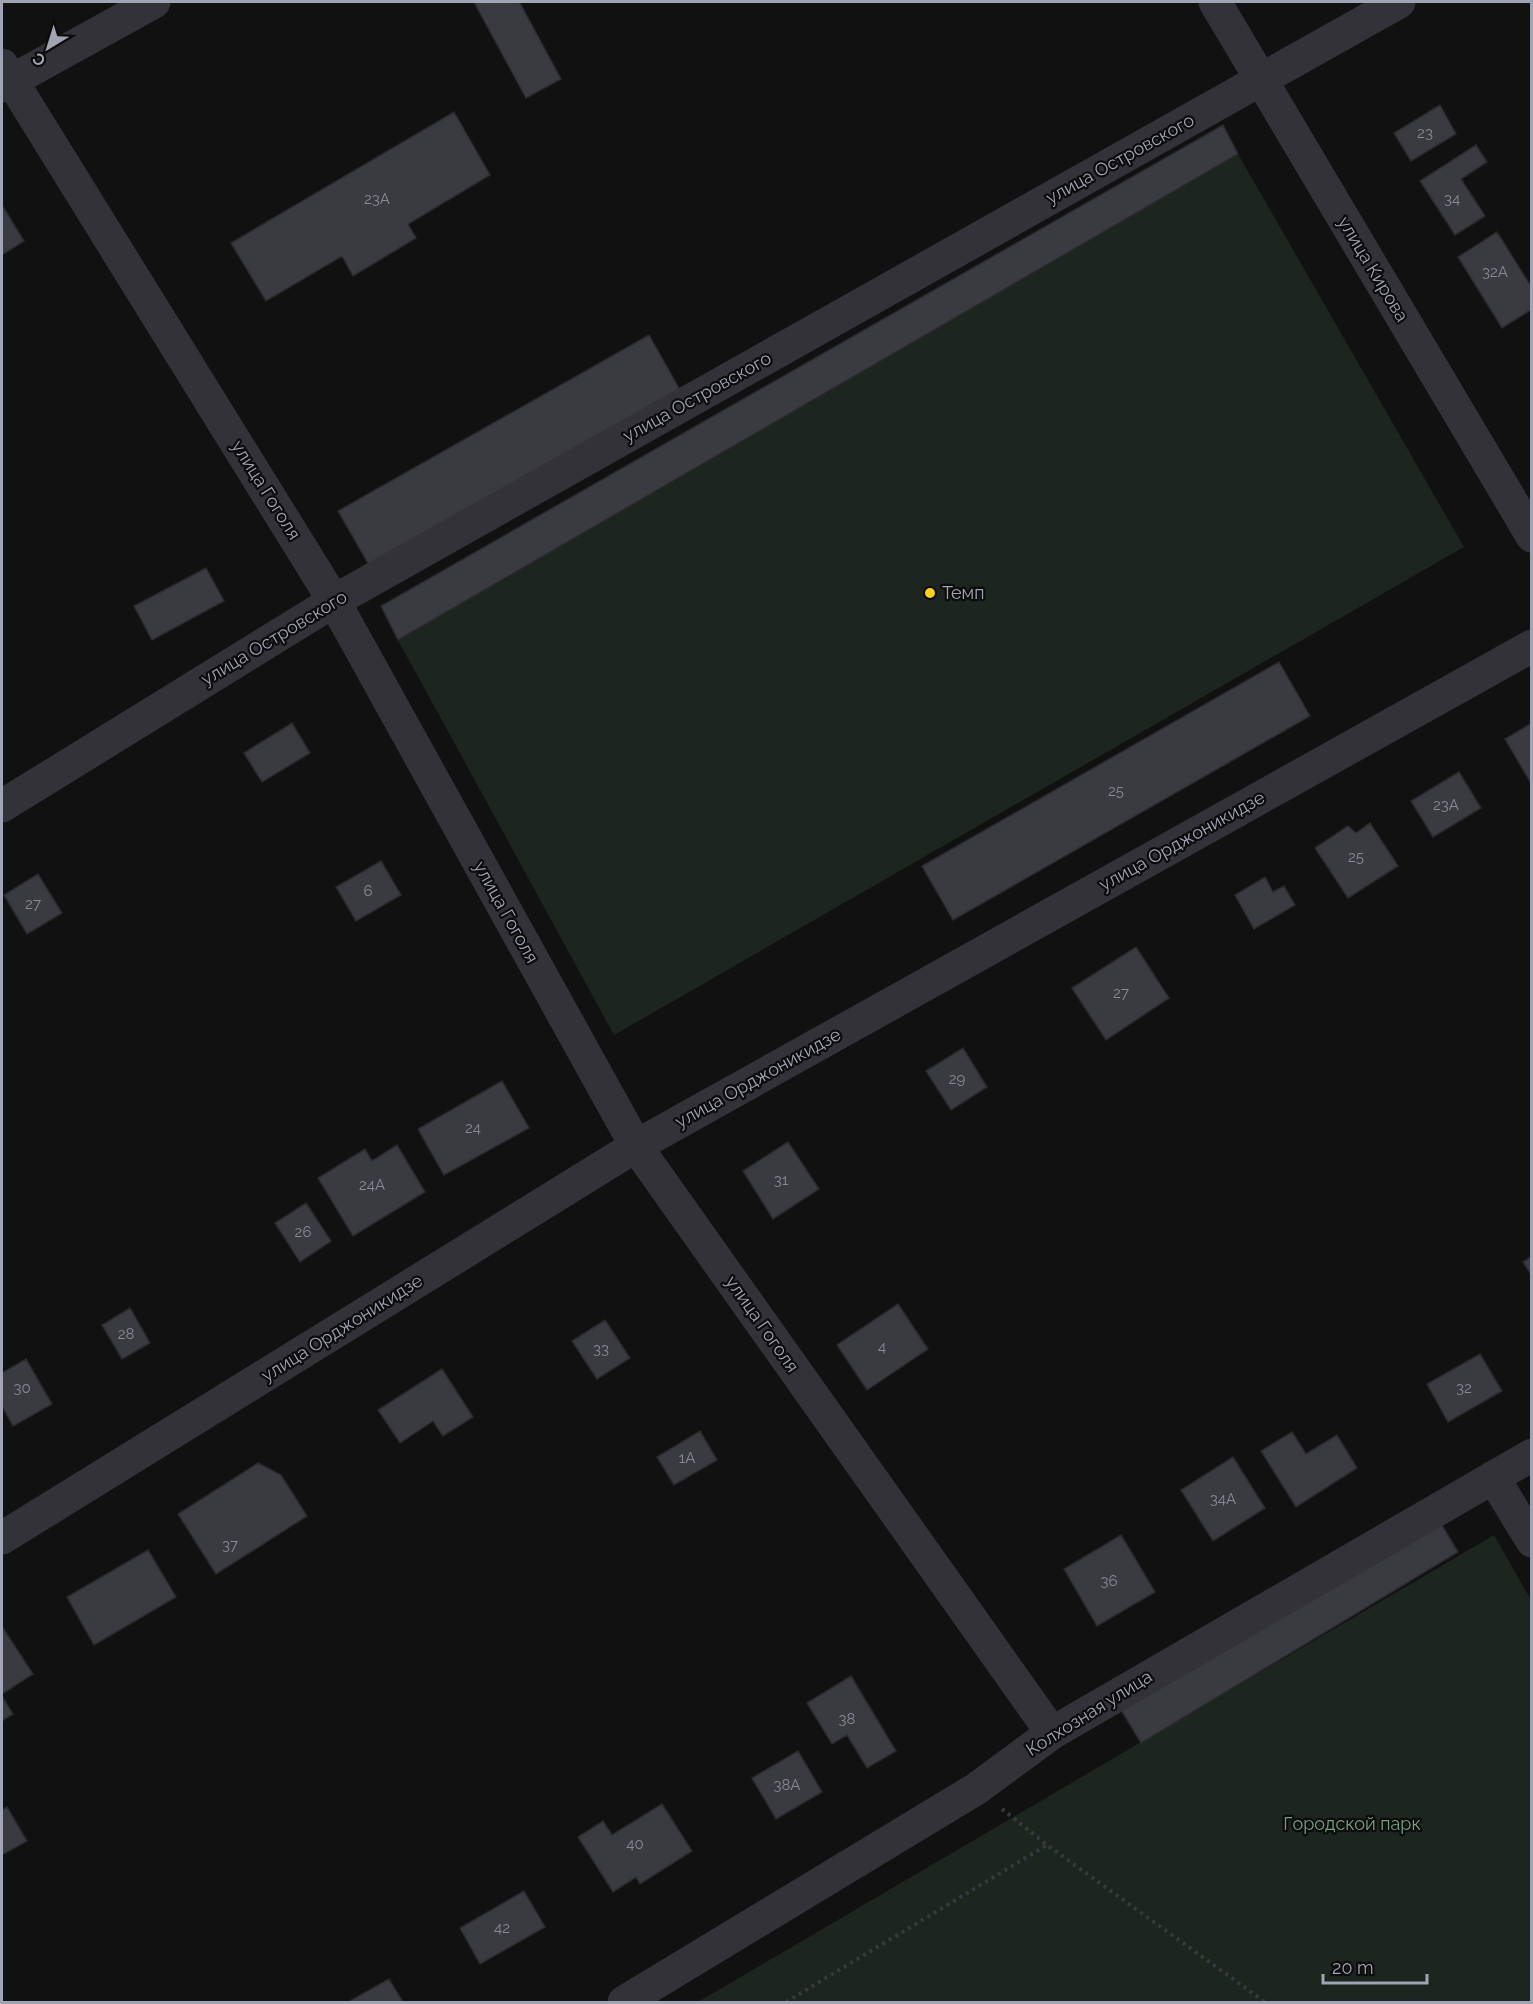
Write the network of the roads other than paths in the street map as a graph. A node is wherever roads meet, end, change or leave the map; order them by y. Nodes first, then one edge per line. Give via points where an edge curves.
1 (154, 2) edge
2 (1215, 2) edge
3 (1399, 2) edge
4 (5, 77) edge
5 (1262, 80) junction
6 (1532, 536) edge
7 (334, 601) junction
8 (1532, 646) edge
9 (2, 806) edge
10 (636, 1146) junction
11 (1532, 1455) edge
12 (1493, 1477) junction
13 (2, 1538) edge
14 (1532, 1541) edge
15 (1052, 1733) junction
16 (624, 2002) edge

1 - 4 street
2 - 5 street, улица Кирова
3 - 5 street, улица Островского
4 - 7 street, улица Гоголя
5 - 6 street, улица Кирова
5 - 7 street, улица Островского
7 - 9 street, улица Островского
7 - 10 street, улица Гоголя
8 - 10 street, улица Орджоникидзе
10 - 13 street, улица Орджоникидзе
10 - 15 street, улица Гоголя
11 - 12 street, Колхозная улица
12 - 14 street
12 - 15 street, Колхозная улица
15 - 16 street, Колхозная улица via 976,1789

